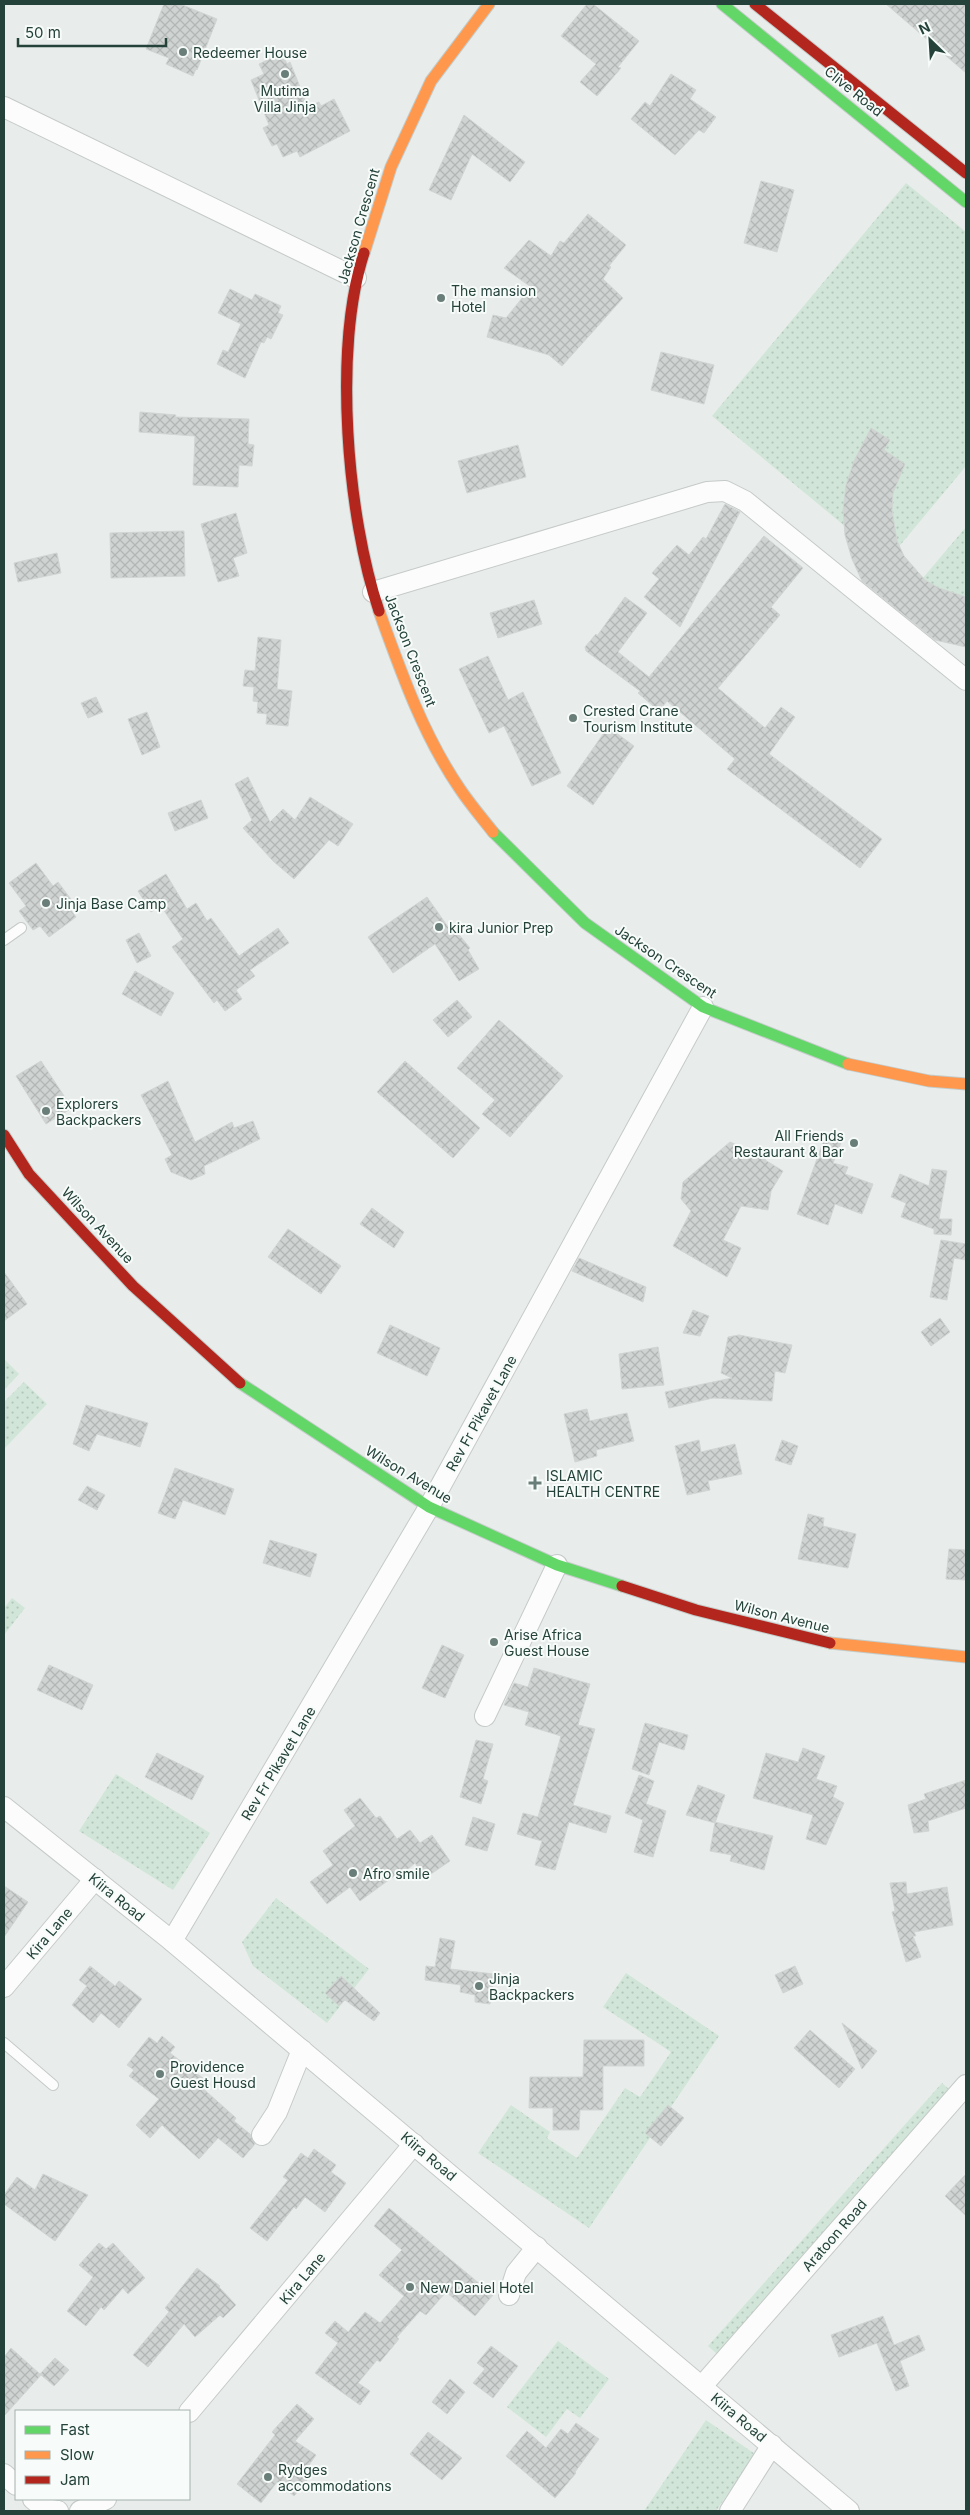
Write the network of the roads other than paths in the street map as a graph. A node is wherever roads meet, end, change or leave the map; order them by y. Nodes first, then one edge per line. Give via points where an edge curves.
1 (489, 4) edge
2 (722, 4) edge
3 (756, 4) edge
4 (4, 107) edge
5 (966, 173) edge
6 (966, 202) edge
7 (356, 278) junction
8 (373, 592) junction
9 (966, 680) edge
10 (21, 928) dead end
11 (4, 940) edge
12 (703, 1007) junction
13 (966, 1084) edge
14 (4, 1136) edge
15 (429, 1507) junction
16 (557, 1565) junction
17 (966, 1657) edge
18 (485, 1716) dead end
19 (4, 1807) edge
20 (95, 1880) junction
21 (172, 1941) junction
22 (4, 1987) edge
23 (4, 2043) edge
24 (302, 2050) junction
25 (966, 2084) edge
26 (53, 2085) dead end
27 (262, 2135) dead end
28 (414, 2144) junction
29 (538, 2247) junction
30 (509, 2295) dead end
31 (702, 2386) junction
32 (190, 2411) edge
33 (772, 2445) junction
34 (4, 2474) edge
35 (15, 2484) edge
36 (34, 2500) edge
37 (104, 2500) edge
38 (58, 2511) edge
39 (80, 2511) edge
40 (730, 2511) edge
41 (849, 2511) edge

1 - 7 street, Jackson Crescent via 431,81 391,167
2 - 6 street, Clive Road
3 - 5 street, Clive Road
4 - 7 street
7 - 8 street, Jackson Crescent via 346,379 349,441 358,519
8 - 9 street via 707,492 725,491 745,501
8 - 12 street, Jackson Crescent via 401,673 430,738 466,797 496,834 585,923
10 - 11 lane
12 - 13 street, Jackson Crescent via 840,1062 929,1081
12 - 15 street, Rev Fr Pikavet Lane
14 - 15 street, Wilson Avenue via 29,1174 133,1286 242,1386
15 - 16 street, Wilson Avenue
15 - 21 street, Rev Fr Pikavet Lane
16 - 17 street, Wilson Avenue via 696,1610 831,1643
16 - 18 street
19 - 20 street, Kiira Road
20 - 21 street, Kiira Road
20 - 22 street, Kira Lane
21 - 24 street, Kiira Road
23 - 26 lane
24 - 27 street via 277,2112
24 - 28 street, Kiira Road
25 - 31 street, Aratoon Road
28 - 29 street, Kiira Road
28 - 32 street, Kira Lane
29 - 30 street via 516,2273
29 - 31 street, Kiira Road
31 - 33 street, Kiira Road
33 - 40 street
33 - 41 street, Kiira Road
34 - 35 street
36 - 38 street via 45,2509
37 - 39 street

